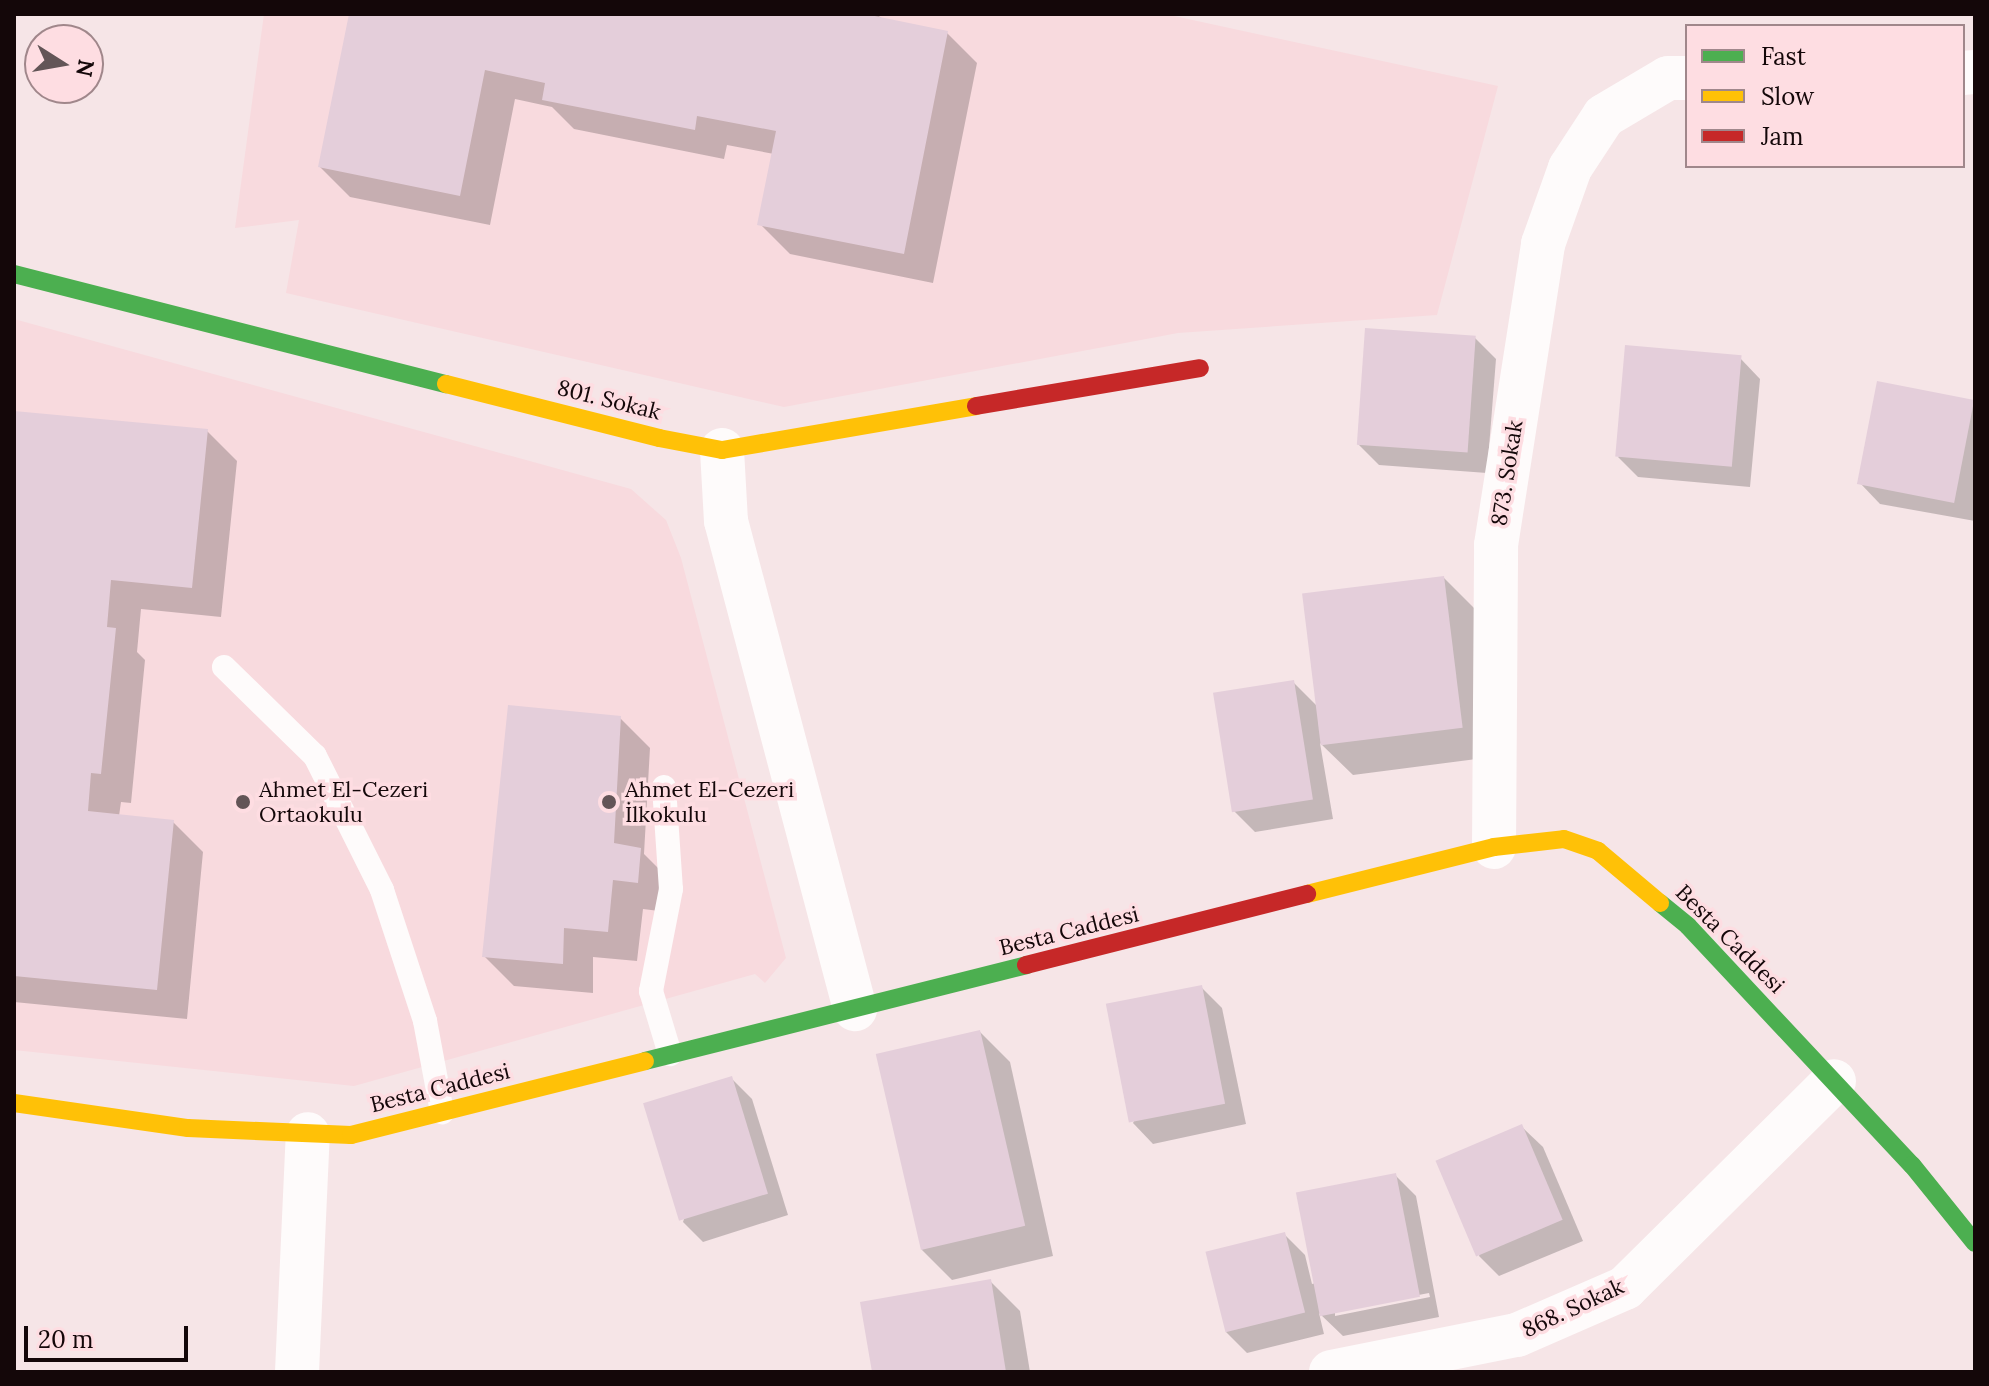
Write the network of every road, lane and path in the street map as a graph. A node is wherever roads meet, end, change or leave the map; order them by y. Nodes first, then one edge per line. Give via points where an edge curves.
1 (1685, 78) edge
2 (14, 274) edge
3 (1200, 368) dead end
4 (722, 450) junction
5 (224, 667) dead end
6 (664, 787) dead end
7 (1494, 847) junction
8 (855, 1009) junction
9 (670, 1054) junction
10 (1834, 1081) junction
11 (14, 1103) edge
12 (442, 1112) junction
13 (308, 1134) junction
14 (1975, 1243) edge
15 (297, 1372) edge
16 (1331, 1372) edge

1 - 7 street, 873. Sokak via 1668,78 1604,116 1570,168 1543,244 1496,545
2 - 4 street, 801. Sokak
3 - 4 street, 801. Sokak
4 - 8 street via 726,521
5 - 12 lane via 315,756 382,890 425,1021
6 - 9 lane via 671,889 651,991
7 - 8 street, Besta Caddesi
7 - 10 street, Besta Caddesi via 1564,839 1598,851 1688,926
8 - 9 street, Besta Caddesi
9 - 12 street, Besta Caddesi
10 - 14 street, Besta Caddesi
10 - 16 street, 868. Sokak via 1625,1288 1517,1335
11 - 13 street, Besta Caddesi via 188,1128
12 - 13 street, Besta Caddesi via 351,1135
13 - 15 street

